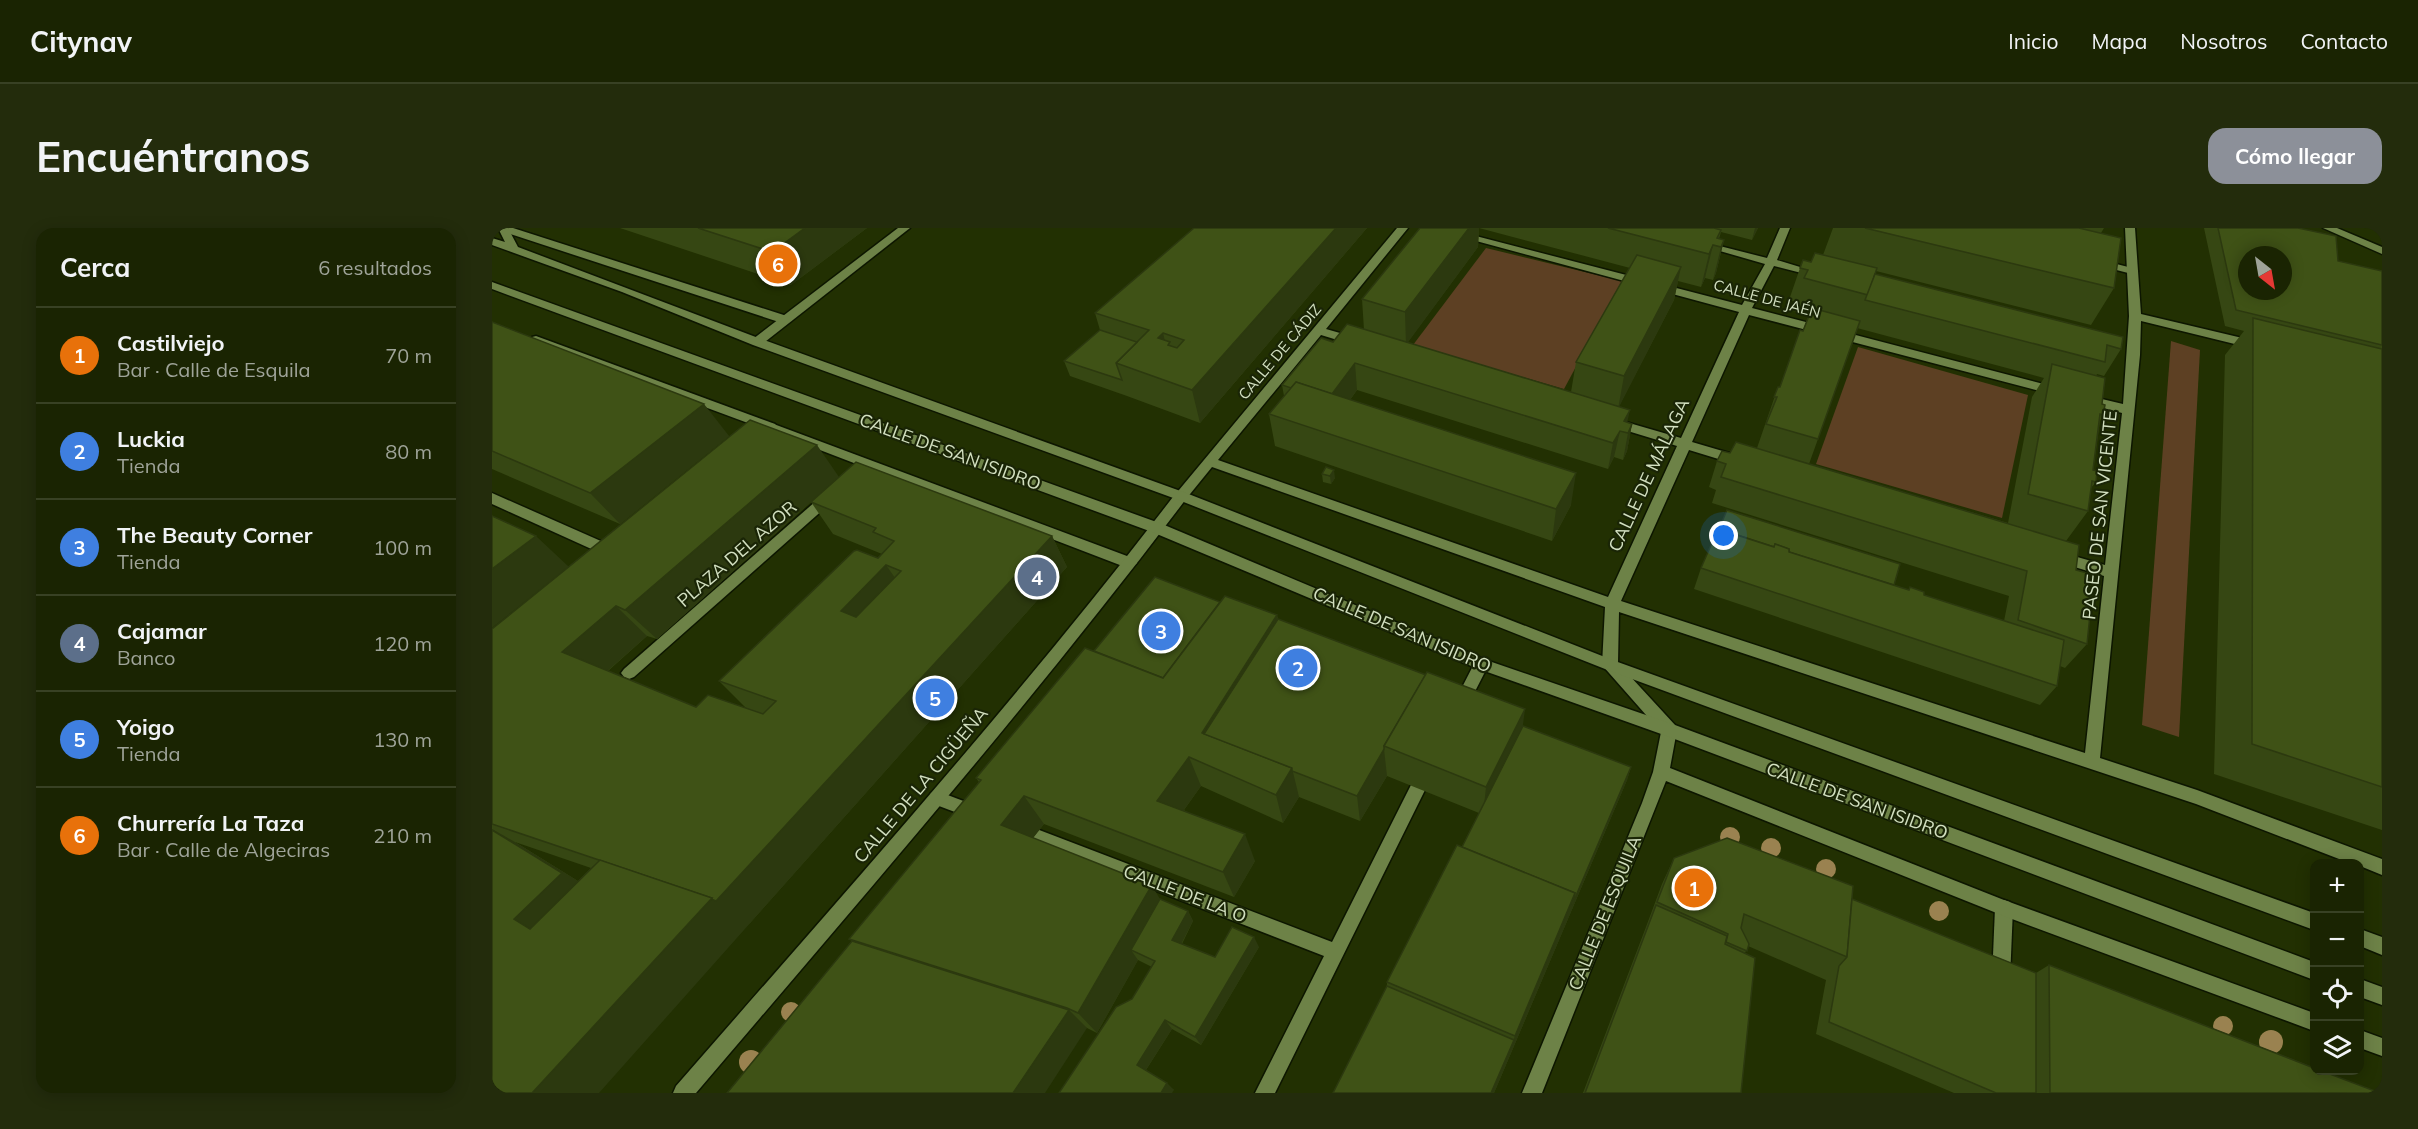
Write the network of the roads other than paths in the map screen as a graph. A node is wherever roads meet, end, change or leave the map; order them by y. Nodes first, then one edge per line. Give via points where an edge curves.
1 (905, 228) edge
2 (1404, 228) edge
3 (1433, 228) edge
4 (1785, 228) edge
5 (2130, 228) edge
6 (2328, 228) edge
7 (504, 229) edge
8 (492, 241) edge
9 (1695, 242) edge
10 (513, 248) junction
11 (2382, 250) edge
12 (2087, 260) edge
13 (1771, 262) junction
14 (2132, 271) junction
15 (1826, 277) edge
16 (492, 285) edge
17 (1746, 309) junction
18 (2135, 316) junction
19 (786, 320) junction
20 (1319, 331) junction
21 (522, 334) edge
22 (757, 342) junction
23 (1365, 345) edge
24 (2272, 349) edge
25 (2118, 350) edge
26 (2134, 354) junction
27 (2128, 410) junction
28 (1604, 419) edge
29 (771, 427) junction
30 (1686, 444) junction
31 (745, 447) edge
32 (868, 462) junction
33 (1211, 462) junction
34 (1754, 465) edge
35 (855, 473) edge
36 (839, 488) edge
37 (1181, 496) junction
38 (492, 498) edge
39 (1157, 528) junction
40 (614, 553) edge
41 (2051, 555) edge
42 (1130, 563) junction
43 (2113, 573) junction
44 (1612, 604) junction
45 (1481, 664) junction
46 (1610, 665) junction
47 (629, 672) dead end
48 (1456, 714) edge
49 (1669, 730) junction
50 (2092, 762) junction
51 (1661, 772) junction
52 (1418, 788) edge
53 (937, 798) junction
54 (994, 820) edge
55 (1034, 836) edge
56 (2382, 867) edge
57 (2004, 908) junction
58 (2310, 921) edge
59 (2364, 939) edge
60 (2382, 946) edge
61 (1336, 952) junction
62 (2310, 970) edge
63 (2001, 980) edge
64 (2364, 989) edge
65 (2382, 996) edge
66 (2311, 1021) edge
67 (2364, 1040) edge
68 (2382, 1047) edge
69 (683, 1093) edge
70 (1266, 1093) edge
71 (1532, 1093) edge

1 - 19 street
2 - 20 street, CALLE DE CÁDIZ
3 - 17 street, CALLE DE JAÉN
4 - 13 street, CALLE DE MÁLAGA
5 - 14 street, PASEO DE SAN VICENTE
6 - 11 street
7 - 10 street
7 - 19 street
8 - 10 street, CALLE DE SAN ISIDRO
9 - 13 street
10 - 22 street, CALLE DE SAN ISIDRO
12 - 14 street
13 - 15 street
13 - 17 street, CALLE DE MÁLAGA
14 - 18 street, PASEO DE SAN VICENTE
16 - 39 street, CALLE DE SAN ISIDRO
17 - 27 street, CALLE DE JAÉN
17 - 30 street, CALLE DE MÁLAGA
18 - 24 street
18 - 26 street, PASEO DE SAN VICENTE
19 - 22 street
20 - 23 street
20 - 33 street, CALLE DE CÁDIZ
21 - 29 street, CALLE DE SAN ISIDRO
22 - 37 street, CALLE DE SAN ISIDRO
25 - 26 street
26 - 27 street, PASEO DE SAN VICENTE
27 - 43 street, PASEO DE SAN VICENTE
28 - 30 street
29 - 31 street
29 - 32 street, CALLE DE SAN ISIDRO
30 - 34 street
30 - 44 street, CALLE DE MÁLAGA
32 - 35 street
32 - 42 street, CALLE DE SAN ISIDRO
33 - 37 street, CALLE DE CÁDIZ
33 - 44 street
36 - 47 street, PLAZA DEL AZOR
37 - 39 street, CALLE DE LA CIGÜEÑA
37 - 46 street, CALLE DE SAN ISIDRO
38 - 40 street
39 - 42 street, CALLE DE LA CIGÜEÑA
39 - 45 street, CALLE DE SAN ISIDRO
41 - 43 street
42 - 53 street, CALLE DE LA CIGÜEÑA
43 - 50 street, PASEO DE SAN VICENTE
44 - 46 street, CALLE DE MÁLAGA
44 - 50 street
45 - 48 street
45 - 49 street, CALLE DE SAN ISIDRO
46 - 49 street
46 - 58 street, CALLE DE SAN ISIDRO
49 - 51 street, CALLE DE ESQUILA
49 - 62 street, CALLE DE SAN ISIDRO
50 - 56 street
51 - 57 street
51 - 71 street, CALLE DE ESQUILA
52 - 61 street
53 - 54 street
53 - 69 street, CALLE DE LA CIGÜEÑA
55 - 61 street, CALLE DE LA O
57 - 63 street
57 - 66 street
59 - 60 street
61 - 70 street
64 - 65 street
67 - 68 street

